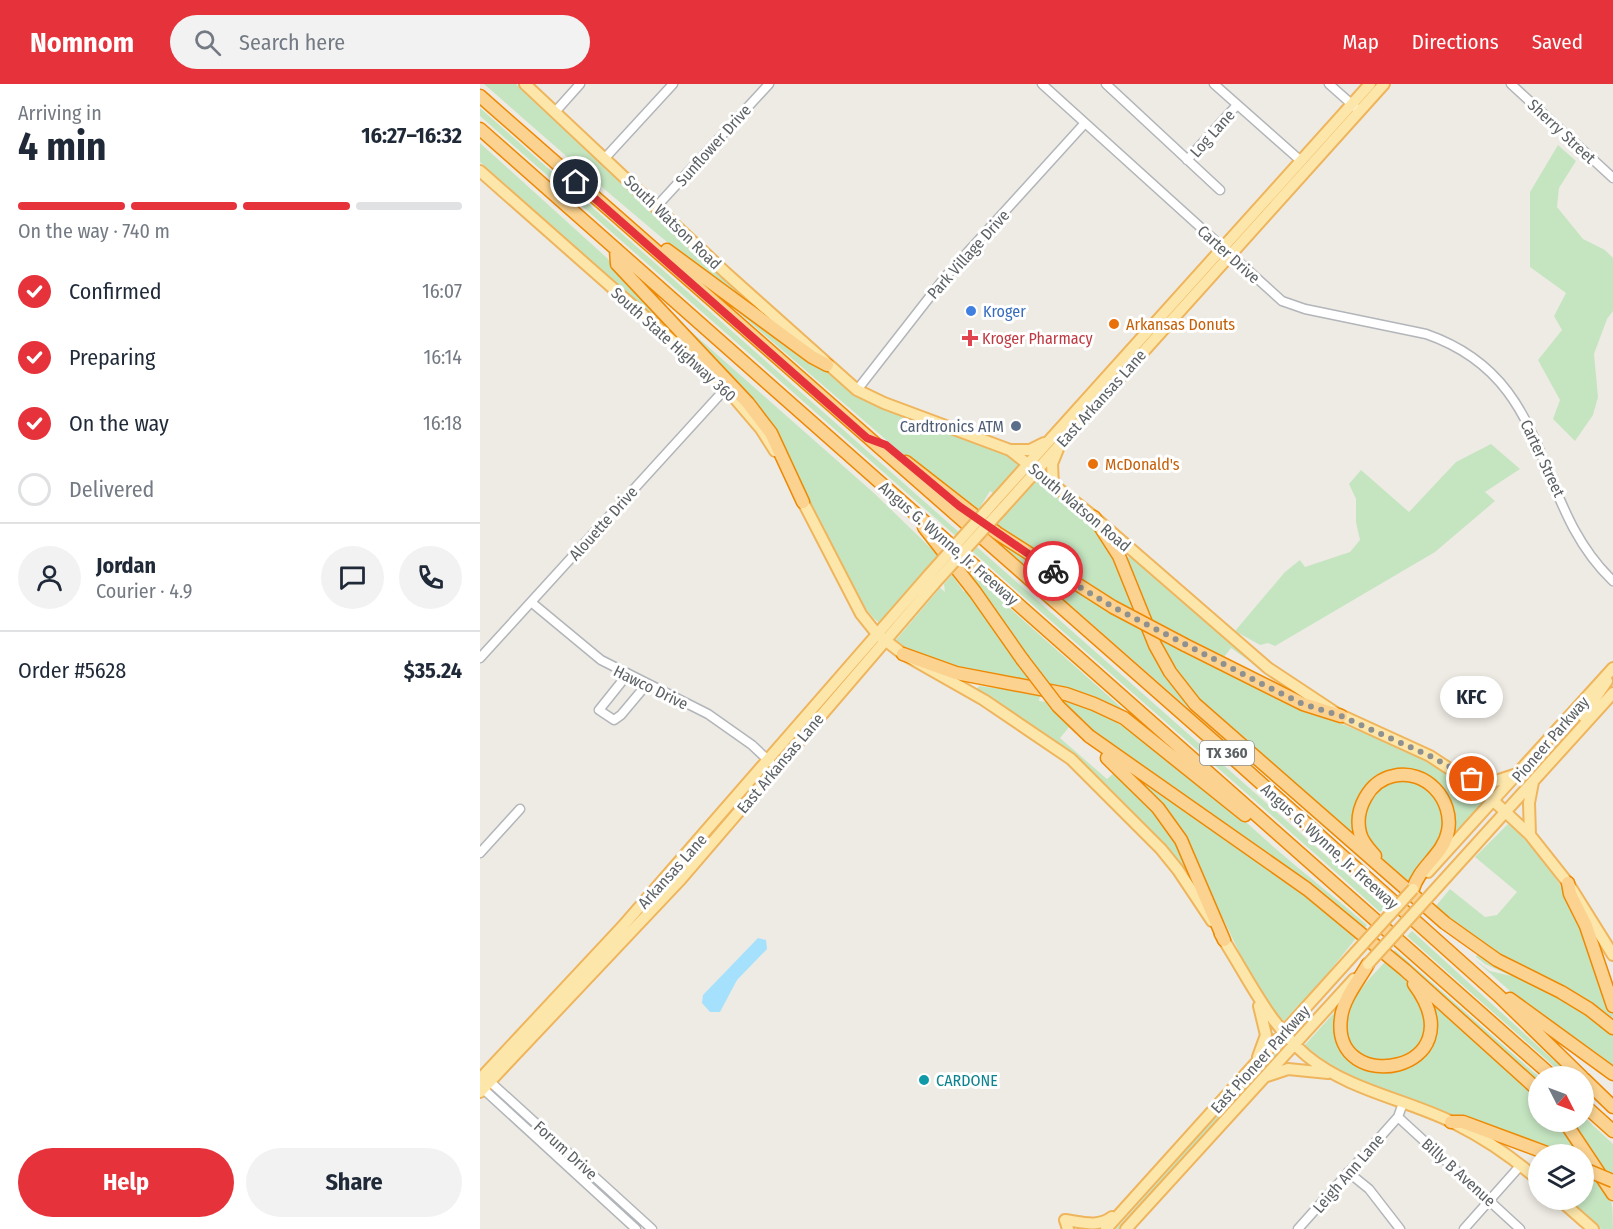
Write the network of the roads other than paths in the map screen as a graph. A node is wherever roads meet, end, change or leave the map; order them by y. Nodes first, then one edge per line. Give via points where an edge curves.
1 (525, 84) edge
2 (580, 84) edge
3 (673, 84) edge
4 (769, 84) edge
5 (1042, 84) edge
6 (1106, 84) edge
7 (1214, 84) edge
8 (1329, 84) edge
9 (1371, 84) edge
10 (1384, 84) edge
11 (1511, 84) edge
12 (480, 96) edge
13 (1237, 105) junction
14 (1355, 108) junction
15 (555, 112) junction
16 (1085, 123) junction
17 (480, 129) edge
18 (605, 158) junction
19 (1187, 160) junction
20 (1301, 161) junction
21 (480, 171) edge
22 (1613, 178) edge
23 (576, 182) junction
24 (1220, 190) dead end
25 (657, 206) junction
26 (616, 249) junction
27 (1225, 251) junction
28 (1458, 347) joint
29 (827, 364) junction
30 (726, 388) junction
31 (857, 390) junction
32 (867, 438) junction
33 (1057, 439) junction
34 (1010, 450) junction
35 (1032, 467) junction
36 (1053, 484) junction
37 (803, 502) junction
38 (1094, 517) junction
39 (920, 518) junction
40 (1613, 581) edge
41 (531, 602) junction
42 (861, 614) junction
43 (880, 637) junction
44 (903, 654) junction
45 (480, 658) edge
46 (861, 662) junction
47 (1611, 670) edge
48 (627, 675) junction
49 (647, 684) junction
50 (1613, 693) edge
51 (1341, 716) junction
52 (1089, 736) junction
53 (1559, 753) junction
54 (772, 764) junction
55 (1520, 773) junction
56 (1460, 774) junction
57 (1534, 781) junction
58 (1494, 801) junction
59 (520, 809) dead end
60 (1506, 811) junction
61 (1265, 823) junction
62 (1530, 835) junction
63 (480, 853) edge
64 (1388, 874) junction
65 (681, 879) joint
66 (1568, 883) junction
67 (1417, 885) junction
68 (1431, 893) joint
69 (1224, 940) junction
70 (1613, 955) edge
71 (1368, 964) junction
72 (1405, 970) junction
73 (1499, 996) junction
74 (1256, 997) junction
75 (1613, 1006) edge
76 (1613, 1028) edge
77 (1284, 1034) junction
78 (1294, 1044) junction
79 (1254, 1066) junction
80 (1541, 1066) edge
81 (1571, 1066) edge
82 (1334, 1073) junction
83 (1613, 1074) edge
84 (1261, 1079) junction
85 (1528, 1081) edge
86 (482, 1082) edge
87 (1594, 1089) edge
88 (1403, 1103) junction
89 (1613, 1107) edge
90 (1594, 1114) edge
91 (1398, 1117) junction
92 (1451, 1122) junction
93 (1613, 1131) edge
94 (1572, 1132) edge
95 (1528, 1146) edge
96 (1520, 1166) junction
97 (1348, 1172) junction
98 (1528, 1172) edge
99 (1594, 1172) edge
100 (1613, 1181) edge
101 (1613, 1194) edge
102 (1491, 1201) junction
103 (1129, 1204) junction
104 (1571, 1210) edge
105 (1302, 1227) edge
106 (636, 1229) edge
107 (652, 1229) edge
108 (1068, 1229) edge
109 (1106, 1229) edge
110 (1126, 1229) edge
111 (1400, 1229) edge
112 (1464, 1229) edge
113 (1520, 1229) edge
114 (1593, 1229) edge

1 - 15 main road, South Watson Road
2 - 15 street
3 - 18 street
4 - 25 street, Sunflower Drive
5 - 16 street, Carter Drive
6 - 19 street
7 - 13 street
8 - 14 street
9 - 14 main road, East Arkansas Lane
10 - 14 main road, East Arkansas Lane
11 - 22 street, Sherry Street
12 - 23 highway, Angus G. Wynne, Jr. Freeway / TX 360
13 - 19 street, Log Lane
13 - 20 street
14 - 20 main road, East Arkansas Lane
14 - 27 main road, East Arkansas Lane
15 - 18 main road, South Watson Road
16 - 27 street, Carter Drive
16 - 31 street, Park Village Drive via 946,276
17 - 26 highway, Angus G. Wynne, Jr. Freeway / TX 360
18 - 25 main road, South Watson Road
19 - 24 street
20 - 27 main road, East Arkansas Lane
21 - 30 main road, South State Highway 360
23 - 29 highway via 594,186 690,268
23 - 32 highway, Angus G. Wynne, Jr. Freeway / TX 360
25 - 29 main road, South Watson Road
26 - 37 highway via 617,264 748,403 771,433
26 - 39 highway, Angus G. Wynne, Jr. Freeway / TX 360
27 - 28 street, Carter Drive via 1288,304 1426,334
27 - 33 main road, East Arkansas Lane
28 - 40 street, Carter Street via 1483,363 1510,392 1584,547
29 - 31 main road, South Watson Road
30 - 37 main road, South State Highway 360 via 761,429
30 - 41 street, Alouette Drive
31 - 34 main road, South Watson Road
32 - 51 highway, bridge via 886,445 959,506 1113,607 1303,704
32 - 73 highway, Angus G. Wynne, Jr. Freeway / TX 360
33 - 34 main road via 1030,450
33 - 35 main road, East Arkansas Lane
33 - 36 main road
34 - 35 main road, South Watson Road
35 - 36 main road, South Watson Road
35 - 43 main road, East Arkansas Lane, bridge
36 - 38 main road, South Watson Road
37 - 42 main road, South State Highway 360
38 - 51 main road, South Watson Road via 1246,651
38 - 64 highway via 1119,556 1155,645 1188,696
39 - 52 highway, bridge via 928,534 1058,706
39 - 61 highway, Angus G. Wynne, Jr. Freeway / TX 360
41 - 45 street, Alouette Drive
41 - 48 street, Hawco Drive via 590,652
42 - 43 main road, South State Highway 360
42 - 46 main road via 866,634
43 - 44 main road
43 - 46 main road, East Arkansas Lane
44 - 46 main road via 878,654
44 - 61 highway via 956,674 1066,694 1124,718 1250,819
44 - 69 main road via 984,700 1071,759 1178,870
46 - 54 main road, East Arkansas Lane
47 - 53 main road via 1592,706 1563,739
47 - 55 main road, Pioneer Parkway
48 - 49 street, Hawco Drive
48 - 49 street via 599,710 614,720
49 - 54 street, Hawco Drive via 708,714
50 - 53 main road, Pioneer Parkway
51 - 56 main road, South Watson Road via 1430,756
52 - 69 highway via 1158,808 1181,840
52 - 72 highway via 1307,889
53 - 57 main road, Pioneer Parkway
54 - 65 main road, East Arkansas Lane
54 - 86 main road, Arkansas Lane
55 - 56 main road via 1487,782
55 - 58 main road, Pioneer Parkway
56 - 58 main road, South Watson Road
57 - 60 main road, Pioneer Parkway
57 - 62 main road via 1529,803
58 - 60 main road, South Watson Road
58 - 67 main road, Pioneer Parkway
59 - 63 street
60 - 62 main road, South Watson Road
60 - 68 main road, Pioneer Parkway
61 - 80 highway, Angus G. Wynne, Jr. Freeway / TX 360
62 - 66 main road, South Watson Road
64 - 67 highway via 1360,833 1360,810 1379,783 1393,776 1414,776 1430,784 1442,797 1449,822 1444,843 1416,880
64 - 76 highway via 1473,945 1561,992
65 - 86 main road, Arkansas Lane
66 - 70 main road, South Watson Road
66 - 75 highway
67 - 77 main road, East Pioneer Parkway, bridge
68 - 71 main road, East Pioneer Parkway, bridge
69 - 74 main road
71 - 72 highway via 1343,1007 1341,1031 1358,1058 1377,1068 1393,1067 1414,1058 1429,1036 1430,1010
71 - 78 main road, East Pioneer Parkway
72 - 85 highway
73 - 81 highway, Angus G. Wynne, Jr. Freeway / TX 360
73 - 83 highway via 1514,1000
74 - 77 main road
74 - 79 main road via 1266,1035
77 - 78 main road
77 - 79 main road, East Pioneer Parkway
78 - 82 main road
78 - 84 main road, East Pioneer Parkway
79 - 103 main road, East Pioneer Parkway
82 - 84 main road via 1288,1069
82 - 88 main road
84 - 110 main road, East Pioneer Parkway
86 - 106 street, Forum Drive
86 - 107 street, Forum Drive
87 - 89 highway, Angus G. Wynne, Jr. Freeway / TX 360
88 - 91 street
88 - 92 main road
90 - 93 highway
91 - 97 street, Leigh Ann Lane
91 - 102 street, Billy B Avenue
92 - 95 highway via 1463,1122
92 - 96 main road
94 - 101 highway
96 - 98 main road
96 - 102 street
97 - 105 street, Leigh Ann Lane
97 - 111 street via 1369,1189
99 - 100 highway, bridge
102 - 112 street
102 - 113 street, Billy B Avenue
103 - 108 main road via 1105,1222 1065,1220
103 - 109 main road, East Pioneer Parkway
104 - 114 main road

